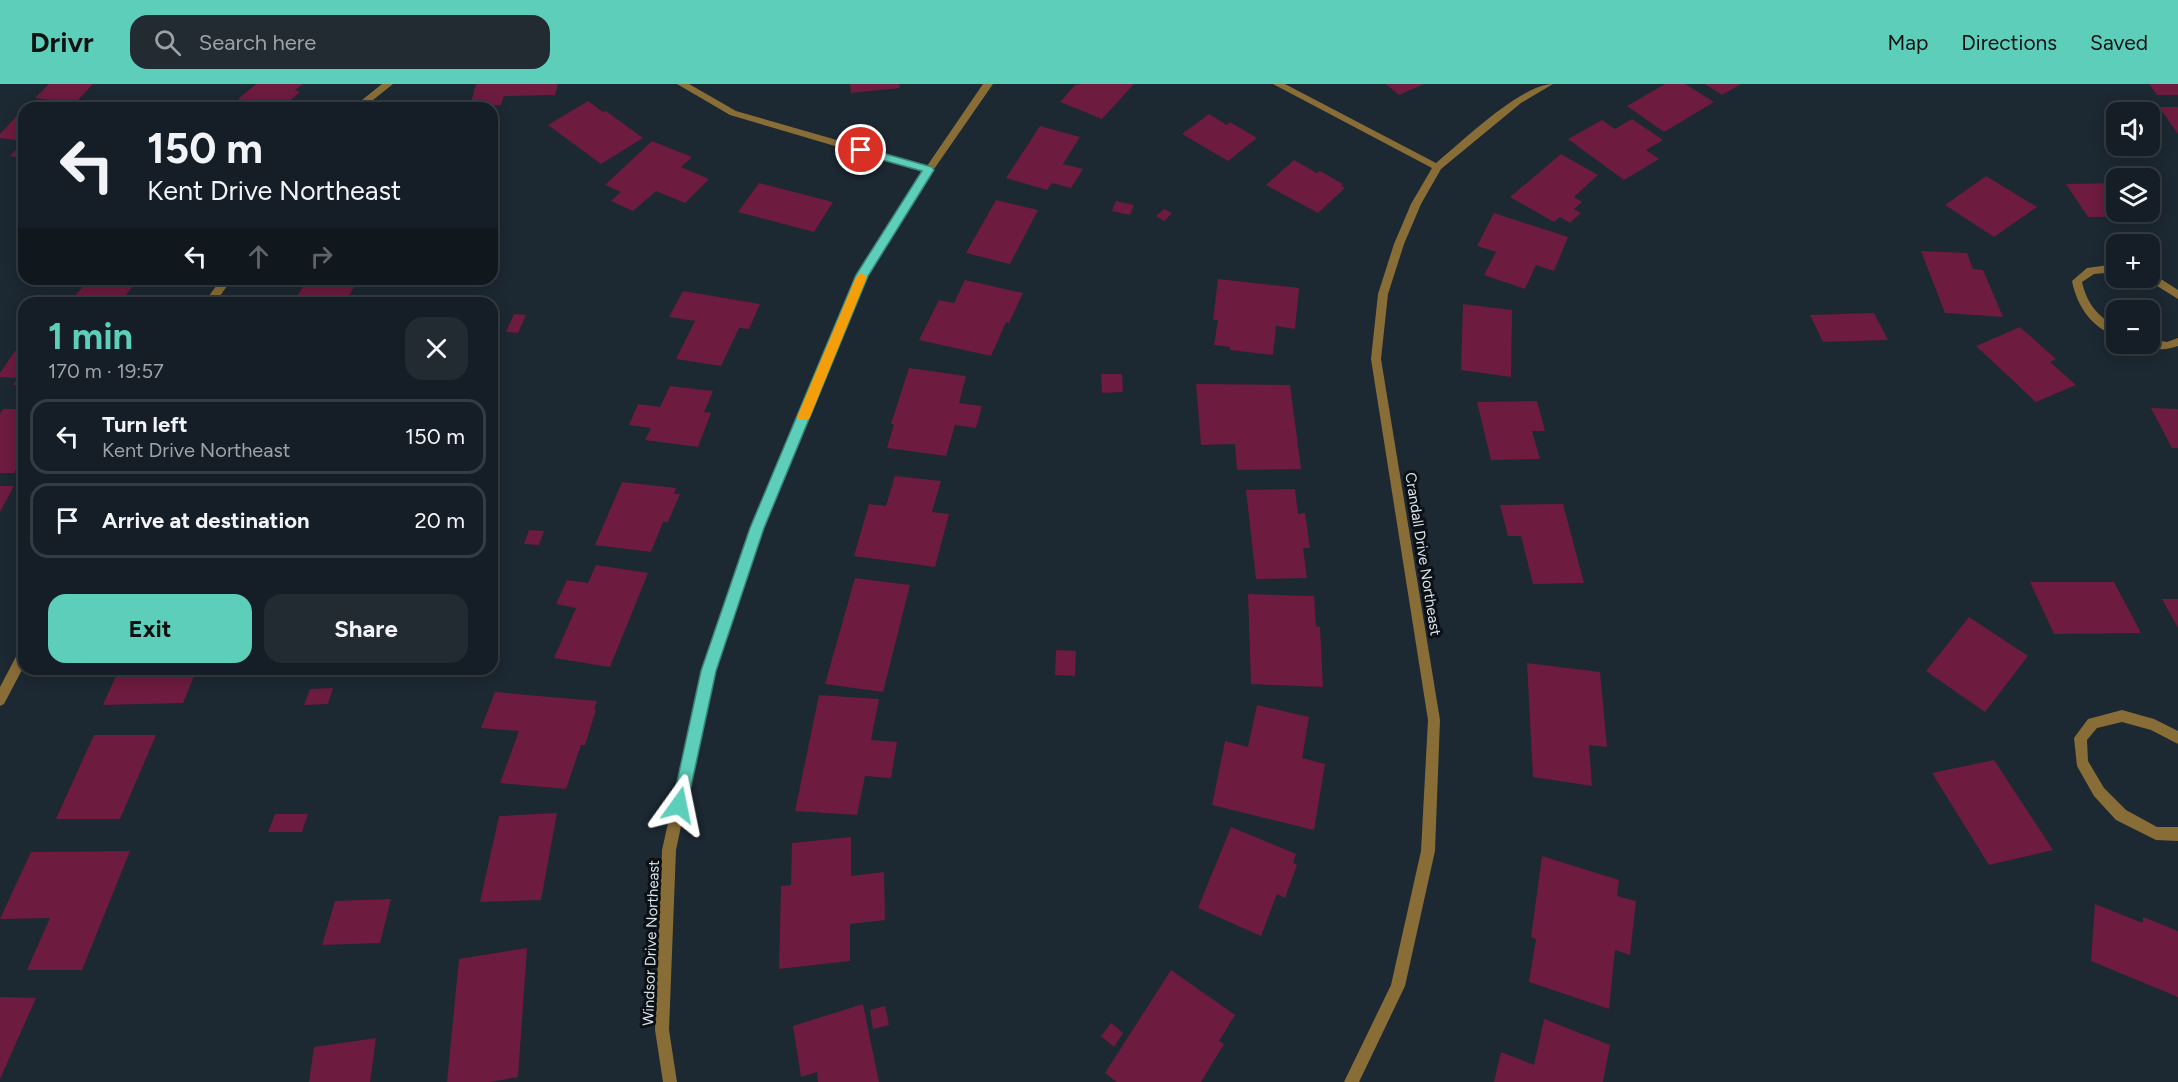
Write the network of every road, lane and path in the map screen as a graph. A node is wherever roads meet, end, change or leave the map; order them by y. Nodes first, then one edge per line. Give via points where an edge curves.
1 (388, 84) edge
2 (682, 84) edge
3 (988, 84) edge
4 (1278, 84) edge
5 (1548, 84) edge
6 (365, 102) edge
7 (1437, 167) junction
8 (929, 170) junction
9 (2106, 269) edge
10 (2160, 283) edge
11 (2178, 295) edge
12 (2106, 326) edge
13 (2178, 342) edge
14 (2160, 345) edge
15 (18, 665) edge
16 (0, 700) edge
17 (2178, 738) edge
18 (2178, 834) edge
19 (670, 1082) edge
20 (1351, 1082) edge

1 - 6 street
2 - 8 street via 733,113
3 - 8 street, Windsor Drive Northeast
4 - 7 street
5 - 7 street, Crandall Drive Northeast via 1518,101
7 - 20 street, Crandall Drive Northeast via 1416,204 1383,294 1376,359 1434,720 1428,851 1398,986
8 - 19 street, Windsor Drive Northeast via 862,275 757,528 708,671 669,850 662,1030
9 - 12 street via 2091,271 2077,281 2080,299 2095,319
10 - 11 street
13 - 14 street
15 - 16 street
17 - 18 street via 2154,725 2122,716 2093,723 2080,738 2082,762 2100,792 2121,814 2156,833

